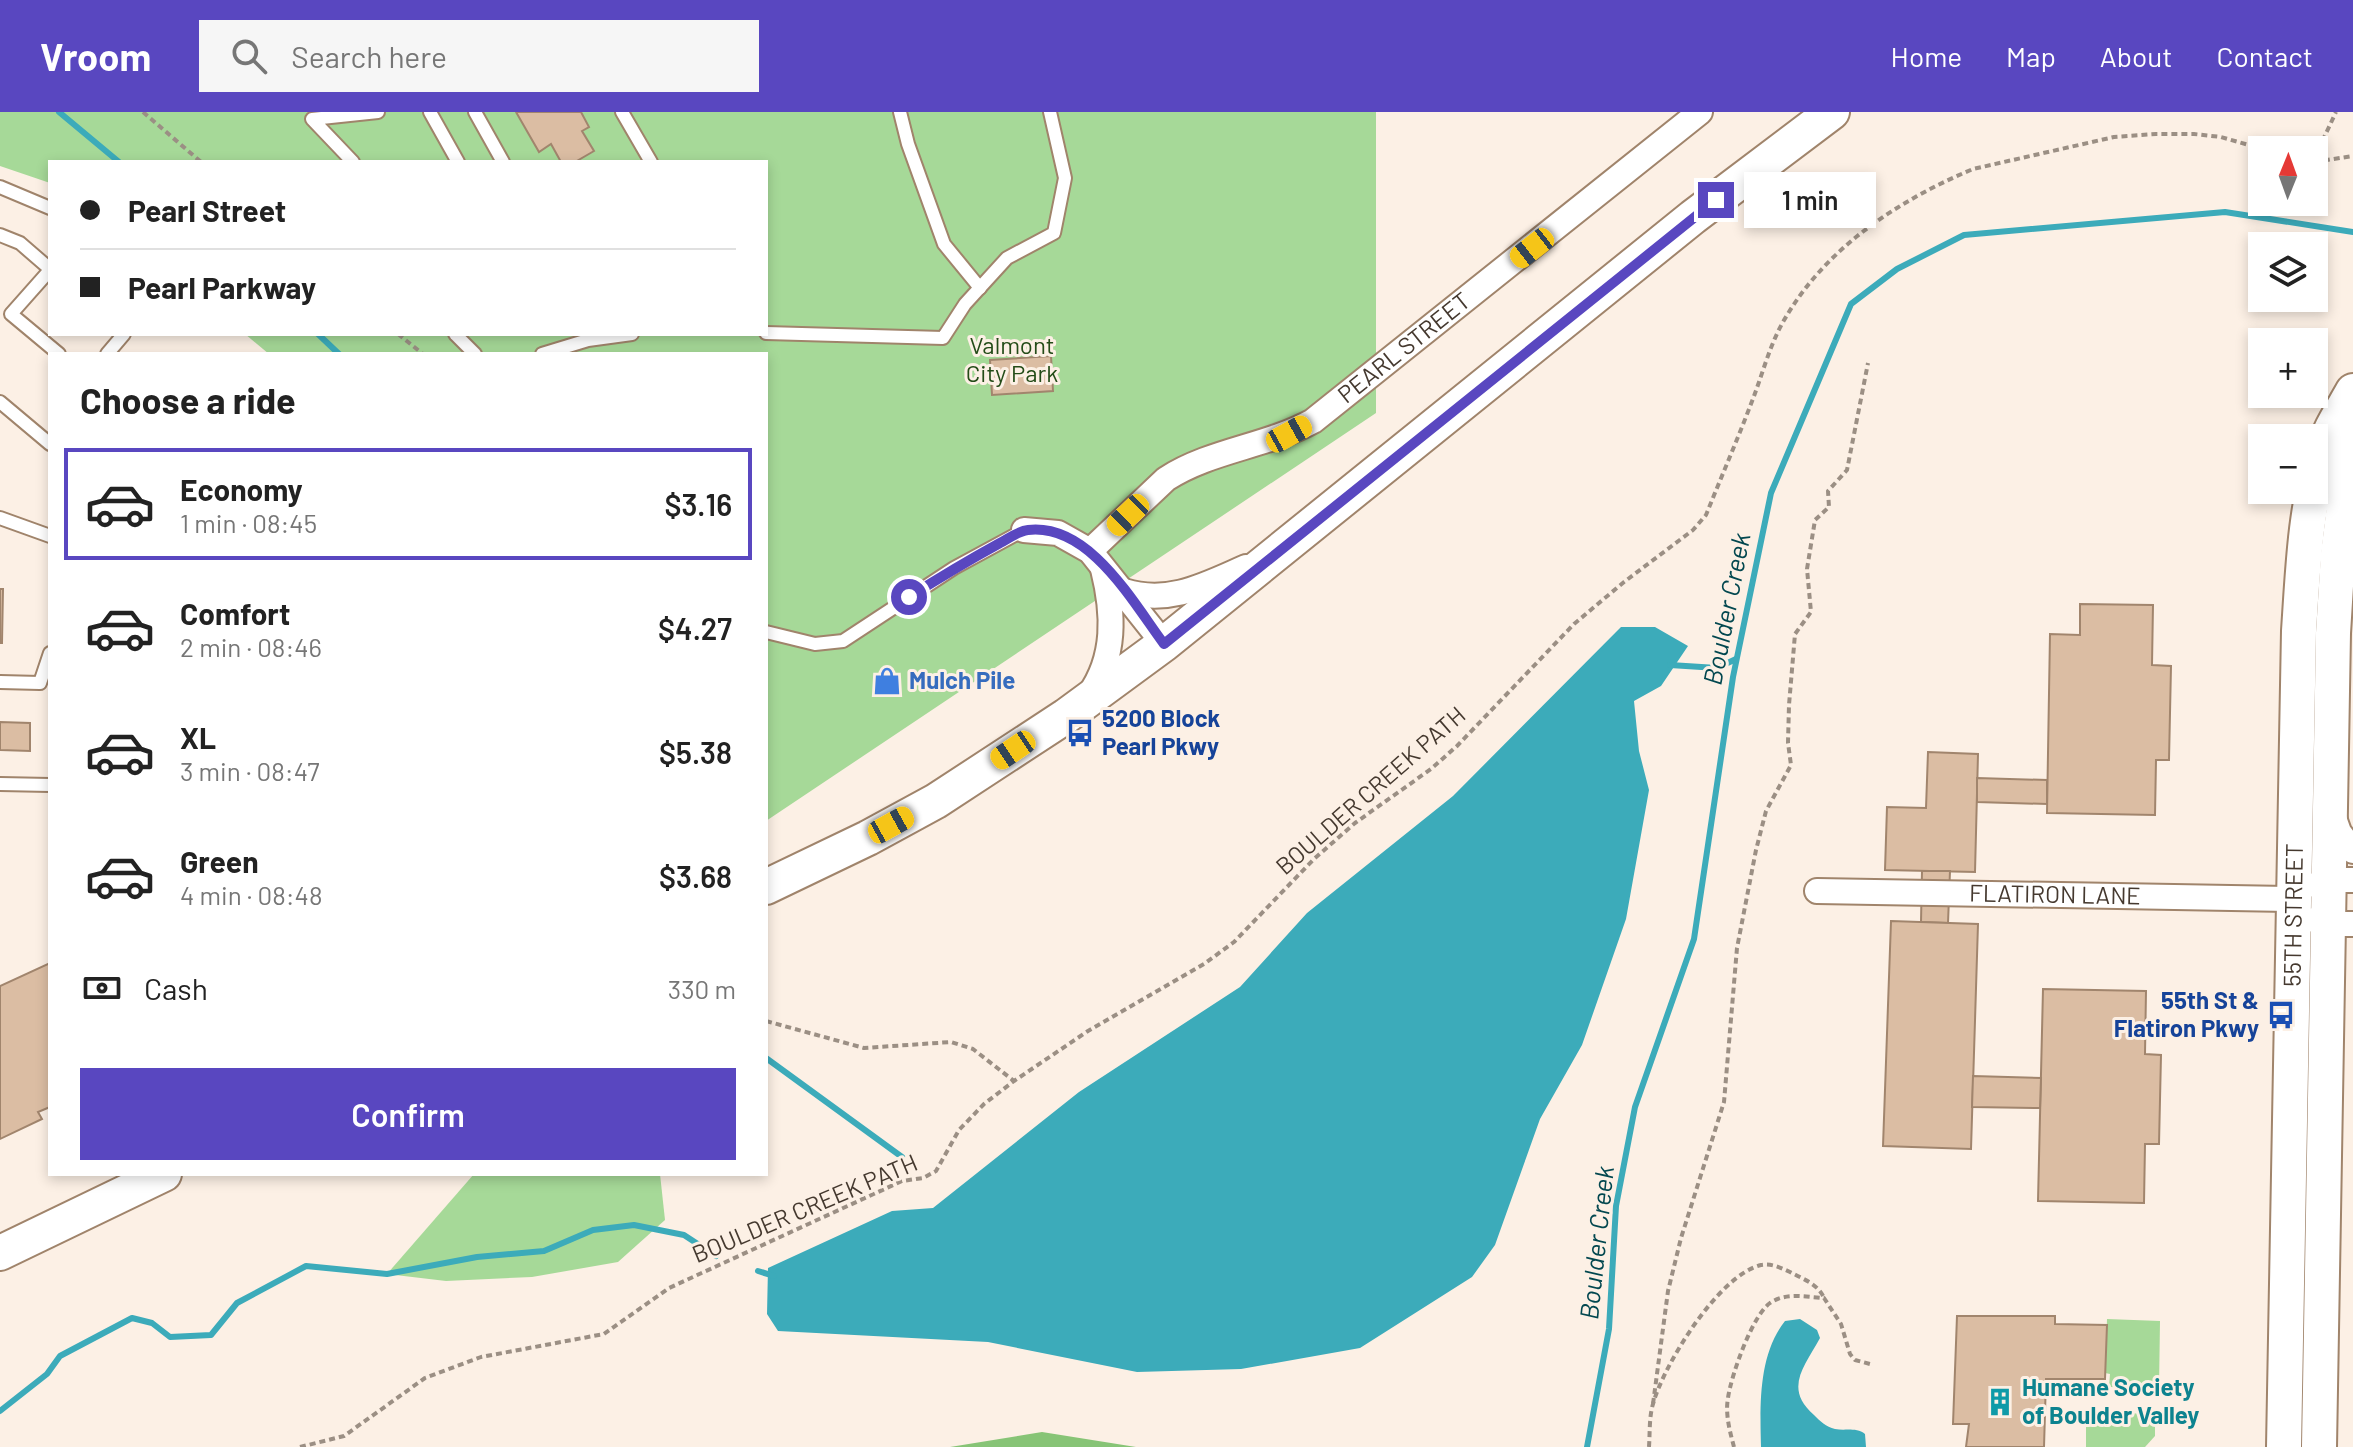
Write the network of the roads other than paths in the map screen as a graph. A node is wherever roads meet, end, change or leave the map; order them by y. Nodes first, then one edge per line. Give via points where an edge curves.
1 (378, 112) edge
2 (430, 112) edge
3 (475, 112) edge
4 (622, 112) edge
5 (900, 112) edge
6 (1050, 112) edge
7 (1700, 112) edge
8 (1831, 113) edge
9 (351, 160) edge
10 (457, 160) edge
11 (502, 160) edge
12 (650, 160) edge
13 (0, 187) edge
14 (48, 207) edge
15 (0, 235) edge
16 (48, 267) edge
17 (48, 271) edge
18 (980, 288) junction
19 (768, 333) edge
20 (122, 336) edge
21 (457, 336) edge
22 (601, 336) edge
23 (57, 352) edge
24 (109, 352) edge
25 (473, 352) edge
26 (549, 352) edge
27 (2353, 392) edge
28 (0, 402) edge
29 (2353, 416) edge
30 (48, 442) edge
31 (2352, 456) edge
32 (0, 518) edge
33 (1024, 530) joint
34 (48, 535) edge
35 (1277, 552) junction
36 (1096, 557) junction
37 (1124, 591) junction
38 (768, 632) edge
39 (1164, 644) junction
40 (48, 659) edge
41 (0, 682) edge
42 (1083, 703) junction
43 (0, 784) edge
44 (48, 785) edge
45 (2330, 806) junction
46 (2353, 851) edge
47 (2341, 880) edge
48 (768, 886) edge
49 (1817, 891) dead end
50 (2293, 899) junction
51 (2341, 924) edge
52 (160, 1176) edge
53 (0, 1253) edge
54 (2284, 1447) edge
55 (2319, 1447) edge

1 - 9 lane via 312,119
2 - 10 lane
3 - 11 lane
4 - 12 lane
5 - 18 lane via 944,244
6 - 18 lane via 1065,178 1054,233 1007,258
7 - 36 street, PEARL STREET via 1313,421 1273,440 1204,459 1166,479
8 - 35 main road via 1693,217
13 - 14 lane
15 - 16 lane via 20,243
17 - 23 lane via 11,314
18 - 19 lane via 943,338
20 - 24 lane
21 - 25 lane
22 - 26 lane
27 - 29 main road, 55TH STREET
27 - 50 main road, 55TH STREET via 2336,417 2323,452 2305,554
28 - 30 lane
31 - 45 main road, 55TH STREET via 2335,594
32 - 34 lane
33 - 36 street via 1058,533
33 - 38 lane via 954,568 843,641 815,644
35 - 37 street via 1179,594 1159,597
35 - 39 main road
36 - 37 street
36 - 42 street via 1108,593 1110,644 1101,675
37 - 39 street
39 - 42 main road
40 - 41 lane via 40,683
42 - 48 main road via 936,801
43 - 44 lane
45 - 46 street
45 - 47 main road, 55TH STREET
47 - 50 street via 2310,886
47 - 51 main road, 55TH STREET
49 - 50 street, FLATIRON LANE
50 - 51 street via 2312,919
50 - 54 main road, 55TH STREET
51 - 55 main road, 55TH STREET
52 - 53 main road

